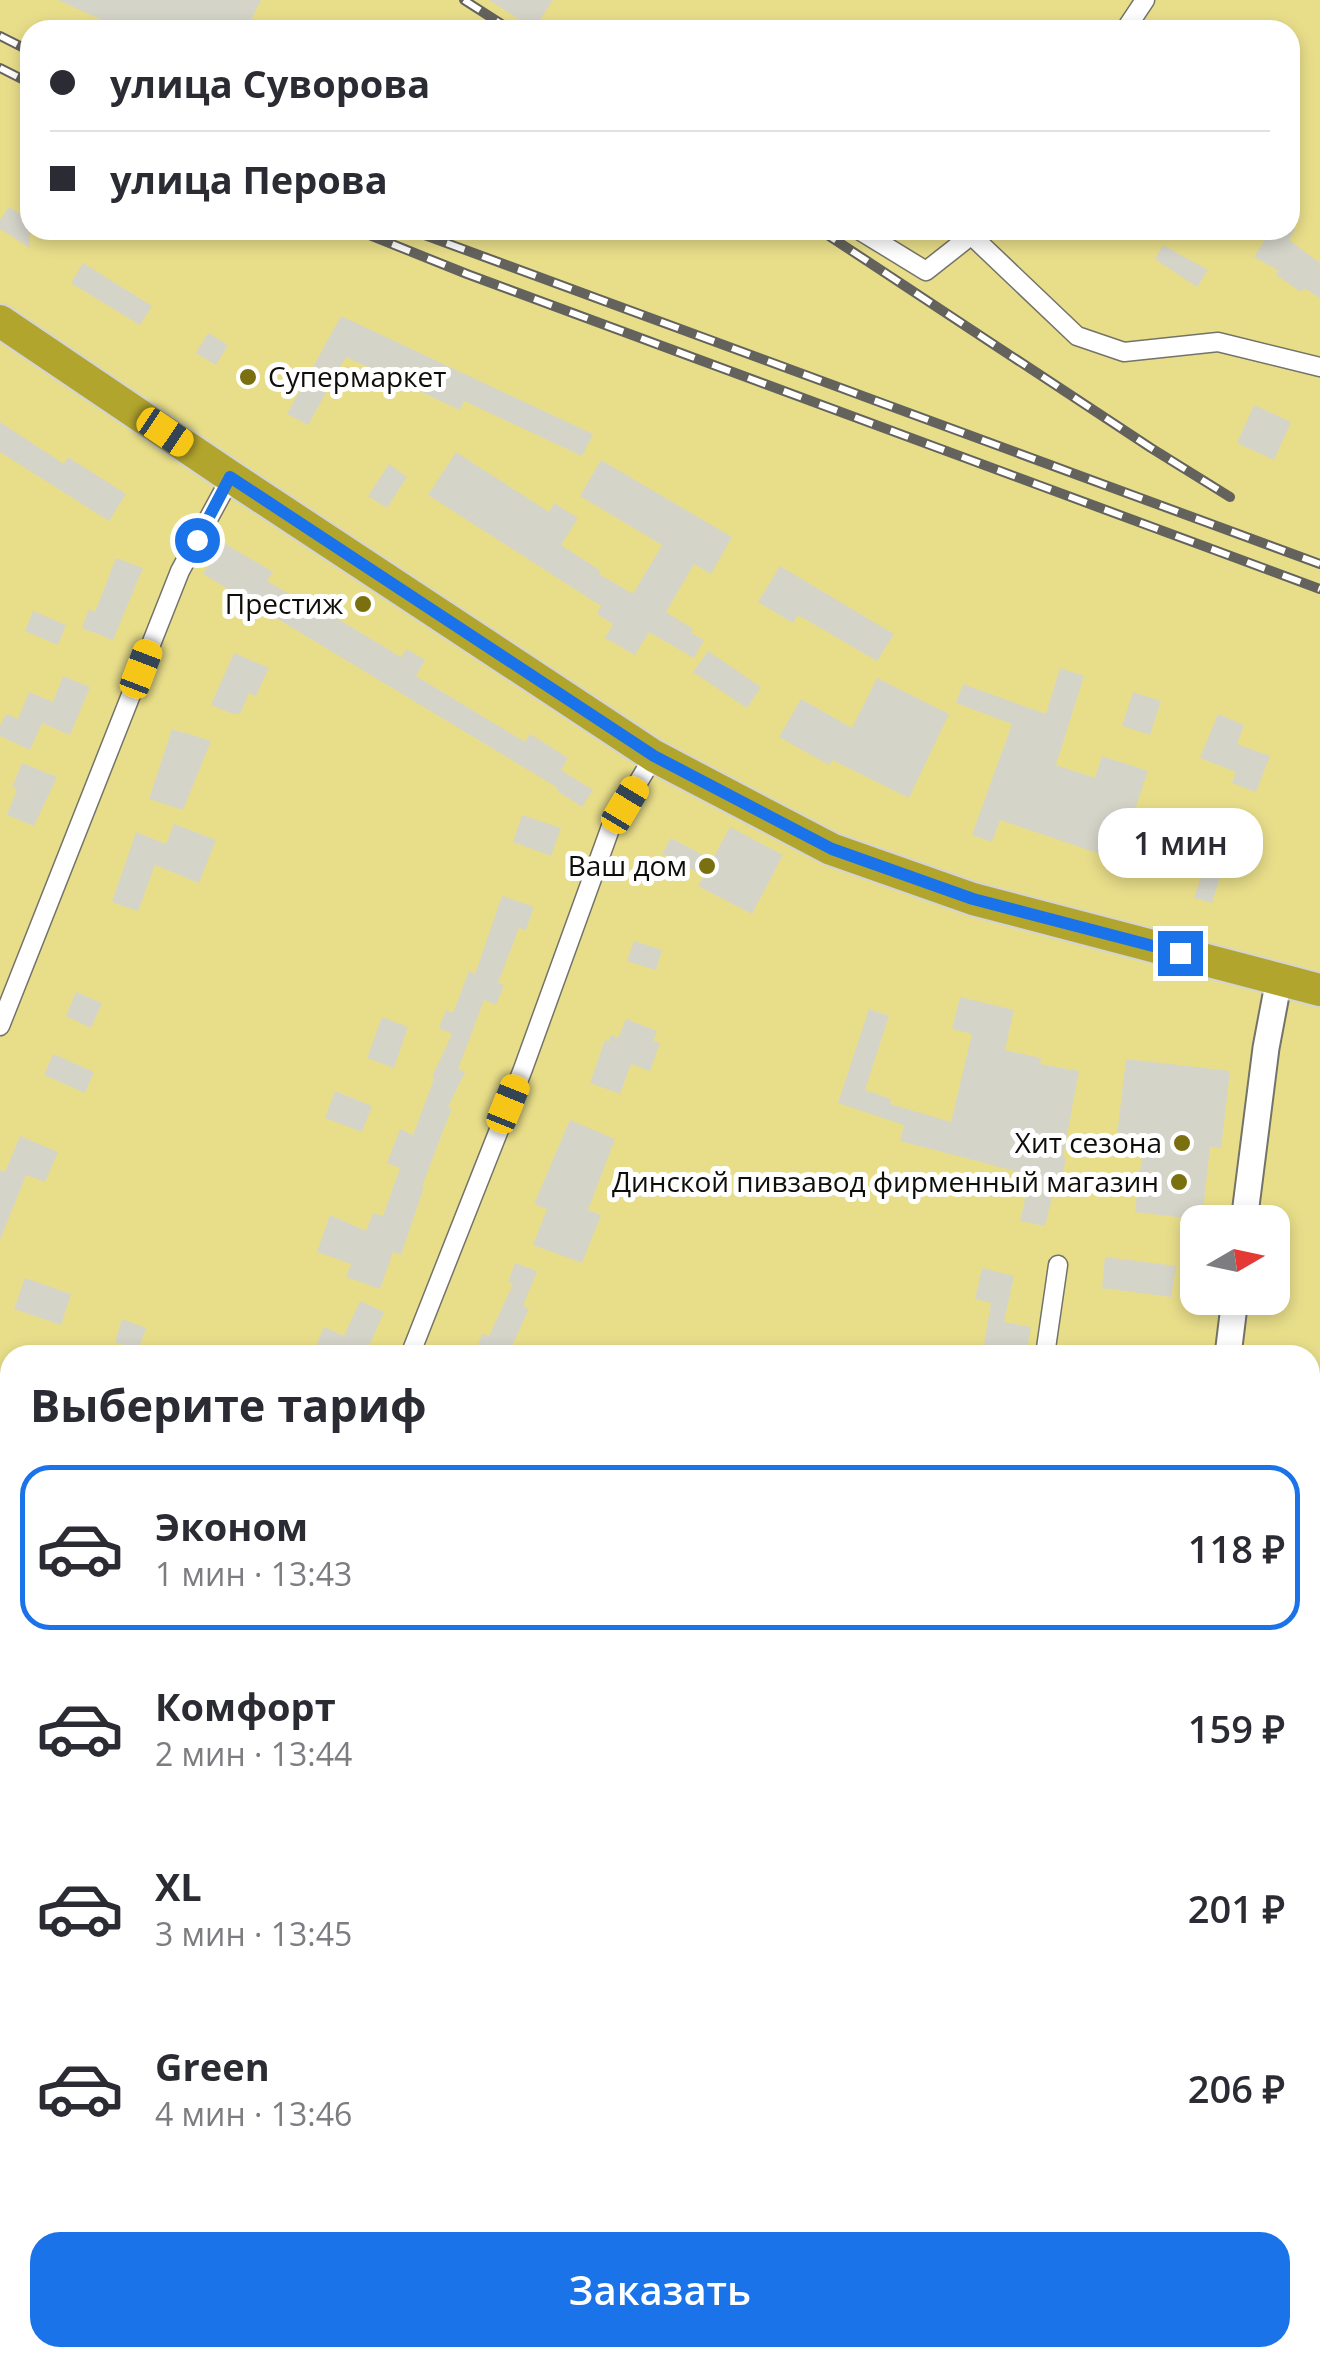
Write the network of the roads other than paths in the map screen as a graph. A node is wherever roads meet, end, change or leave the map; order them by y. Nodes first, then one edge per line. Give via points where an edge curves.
1 (876, 240) edge
2 (966, 240) edge
3 (982, 240) edge
4 (0, 320) edge
5 (1320, 366) edge
6 (230, 477) junction
7 (654, 756) junction
8 (1278, 979) junction
9 (1320, 990) edge
10 (0, 1026) edge
11 (1246, 1205) edge
12 (1058, 1265) dead end
13 (1232, 1315) edge
14 (414, 1345) edge
15 (1046, 1345) edge
16 (1229, 1345) edge

1 - 2 street via 926,270
3 - 5 street via 1077,336 1124,352 1218,342
4 - 6 highway
6 - 7 highway
6 - 10 street via 180,571
7 - 8 highway via 832,849 973,899
7 - 14 street via 610,830
8 - 9 highway
8 - 11 main road
12 - 15 street
13 - 16 main road

